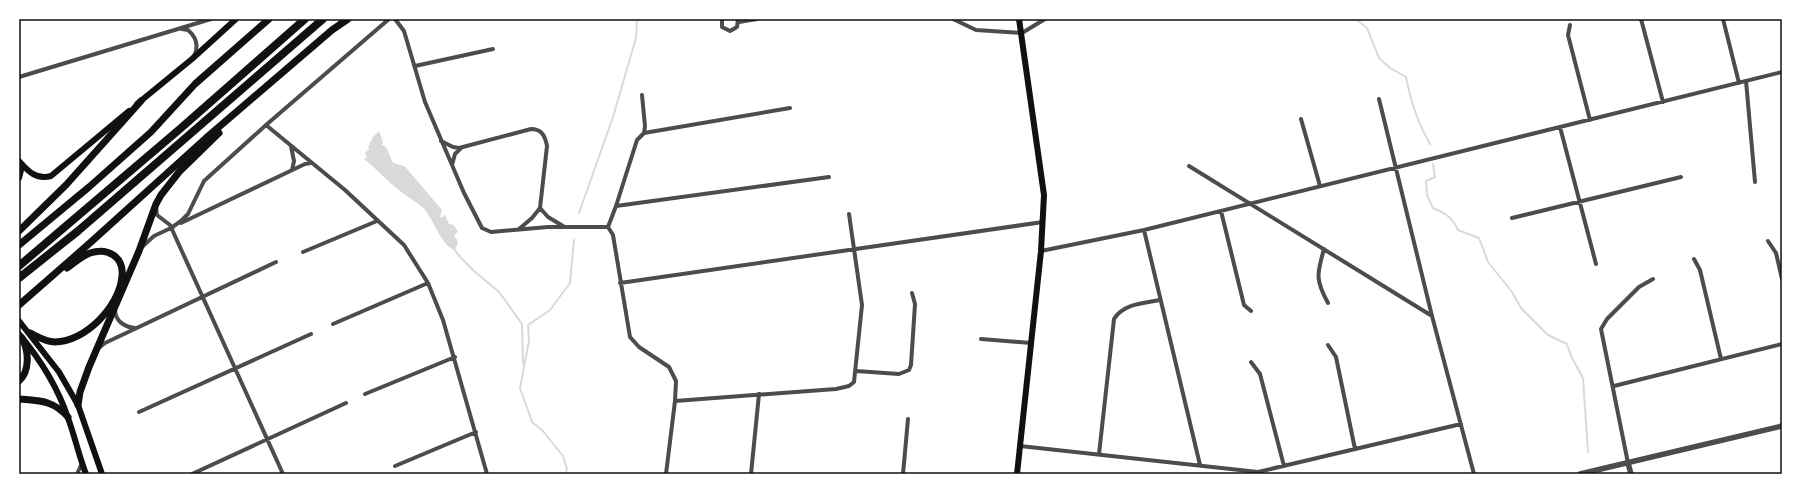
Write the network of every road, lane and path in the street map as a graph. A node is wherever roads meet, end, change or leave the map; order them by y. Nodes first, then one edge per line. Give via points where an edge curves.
1 (211, 19) edge
2 (236, 19) edge
3 (269, 19) edge
4 (305, 19) edge
5 (323, 19) edge
6 (348, 19) edge
7 (389, 19) edge
8 (395, 19) edge
9 (722, 19) edge
10 (757, 19) edge
11 (954, 19) edge
12 (1019, 19) edge
13 (1045, 19) edge
14 (1641, 19) edge
15 (1723, 19) edge
16 (739, 20) edge
17 (1570, 25) dead end
18 (177, 30) junction
19 (1022, 33) junction
20 (493, 48) dead end
21 (192, 59) junction
22 (415, 66) junction
23 (1782, 72) edge
24 (19, 77) edge
25 (1746, 81) junction
26 (1739, 83) junction
27 (262, 91) junction
28 (642, 95) dead end
29 (1378, 99) dead end
30 (141, 101) junction
31 (1663, 102) junction
32 (790, 108) dead end
33 (1301, 119) dead end
34 (1590, 120) junction
35 (266, 125) junction
36 (1560, 127) junction
37 (644, 133) junction
38 (441, 141) junction
39 (291, 145) junction
40 (462, 148) junction
41 (19, 162) edge
42 (311, 163) junction
43 (452, 165) junction
44 (1189, 166) dead end
45 (1396, 168) junction
46 (292, 171) junction
47 (829, 177) dead end
48 (1681, 177) dead end
49 (19, 178) edge
50 (1755, 182) dead end
51 (1320, 186) junction
52 (194, 202) junction
53 (1580, 202) junction
54 (156, 204) junction
55 (1249, 204) junction
56 (616, 206) junction
57 (540, 208) junction
58 (1220, 211) junction
59 (199, 214) junction
60 (849, 214) dead end
61 (1512, 218) dead end
62 (377, 221) junction
63 (1043, 222) junction
64 (566, 227) junction
65 (608, 227) junction
66 (171, 228) junction
67 (518, 230) junction
68 (1144, 230) junction
69 (19, 231) edge
70 (1768, 241) dead end
71 (19, 245) edge
72 (854, 248) junction
73 (1324, 249) junction
74 (139, 251) junction
75 (1041, 251) junction
76 (303, 252) dead end
77 (1694, 259) dead end
78 (276, 262) dead end
79 (1596, 264) dead end
80 (19, 266) edge
81 (19, 278) edge
82 (1653, 279) dead end
83 (1782, 279) edge
84 (428, 283) junction
85 (620, 283) junction
86 (36, 290) junction
87 (912, 293) dead end
88 (203, 298) junction
89 (1160, 300) junction
90 (1328, 303) dead end
91 (20, 304) edge
92 (115, 308) junction
93 (1251, 311) dead end
94 (1432, 316) junction
95 (19, 321) edge
96 (333, 324) dead end
97 (138, 328) junction
98 (30, 333) junction
99 (311, 334) dead end
100 (21, 336) edge
101 (981, 339) dead end
102 (1031, 343) junction
103 (1782, 344) edge
104 (1328, 345) dead end
105 (97, 349) junction
106 (455, 357) junction
107 (1721, 359) junction
108 (1251, 362) dead end
109 (236, 369) junction
110 (856, 370) junction
111 (19, 381) edge
112 (1614, 386) junction
113 (364, 394) dead end
114 (759, 394) junction
115 (19, 399) edge
116 (675, 401) junction
117 (346, 404) dead end
118 (78, 405) junction
119 (139, 412) dead end
120 (68, 417) junction
121 (908, 419) dead end
122 (1461, 424) junction
123 (1782, 426) edge
124 (476, 432) junction
125 (268, 440) junction
126 (1020, 446) junction
127 (1356, 449) junction
128 (1099, 454) junction
129 (82, 463) junction
130 (1628, 463) junction
131 (1200, 465) junction
132 (395, 466) dead end
133 (1284, 466) junction
134 (1259, 473) edge
135 (77, 474) edge
136 (86, 474) edge
137 (102, 474) edge
138 (192, 474) edge
139 (283, 474) edge
140 (487, 474) edge
141 (666, 474) edge
142 (751, 474) edge
143 (903, 474) edge
144 (1017, 474) edge
145 (1474, 474) edge
146 (1580, 474) edge
147 (1631, 474) edge

1 - 18 street
2 - 21 main road
3 - 71 highway via 195,84 150,132
4 - 80 highway
5 - 81 highway via 78,231
6 - 27 highway
7 - 35 street
8 - 22 street via 404,30
9 - 16 street via 722,27 730,31 735,29
10 - 16 street
11 - 19 street via 976,30
12 - 19 main road
13 - 19 street
14 - 31 street
15 - 26 street
17 - 34 street via 1568,35
18 - 21 street via 188,30 195,39 196,49
18 - 24 street
19 - 63 main road via 1044,195
20 - 22 street
21 - 30 main road
22 - 38 street via 425,102
23 - 25 street
25 - 26 street
25 - 50 street
26 - 31 street
27 - 54 highway via 179,172
27 - 86 highway
28 - 37 street
29 - 45 street
30 - 41 main road via 51,176 43,178 34,175
30 - 69 highway via 66,185
31 - 34 street
32 - 37 street
33 - 51 street
34 - 36 street
35 - 39 street
35 - 52 street via 204,181
36 - 45 street
36 - 53 street
37 - 56 street via 637,140
38 - 40 street via 455,148
38 - 43 street
39 - 42 street
39 - 46 street via 294,161
40 - 43 street via 455,154
40 - 57 street via 531,129 542,132 547,146
41 - 49 main road
42 - 46 street
42 - 62 street via 345,190
43 - 67 street via 482,228 491,232
44 - 55 street
45 - 51 street
45 - 94 street
46 - 59 street
47 - 56 street
48 - 53 street
51 - 55 street
52 - 59 street via 192,212
52 - 66 street via 184,218
53 - 61 street
53 - 79 street
54 - 66 street via 157,215
54 - 74 highway
55 - 58 street
55 - 73 street
56 - 65 street
57 - 64 street via 548,217
57 - 67 street
58 - 68 street
58 - 93 street via 1244,305
59 - 66 street
60 - 72 street
62 - 76 street
62 - 84 street via 404,245
63 - 72 street
63 - 75 main road
64 - 65 street
64 - 67 street
65 - 85 street via 613,236
66 - 74 street via 154,236
66 - 88 street
68 - 75 street
68 - 89 street
70 - 83 street via 1776,253
72 - 85 street
72 - 110 street via 862,305
73 - 90 street via 1318,268 1318,286
73 - 94 street
74 - 92 highway
75 - 102 main road
77 - 107 street via 1700,270
78 - 88 street
82 - 112 street via 1640,286 1601,329
84 - 96 street
84 - 106 street
85 - 116 street via 630,336 639,347 669,367 676,381
86 - 91 highway
86 - 98 highway via 97,251 109,252 116,256 122,269 122,278 111,305 103,317 81,335 68,341 54,342 42,340
87 - 110 street via 915,304 909,370 899,374
88 - 97 street
88 - 109 street
89 - 128 street via 1124,308 1114,319
89 - 131 street
92 - 97 street via 116,316 123,325
92 - 105 highway
94 - 122 street
95 - 98 main road
97 - 105 street
98 - 118 main road via 59,372
99 - 109 street
100 - 111 highway via 26,345 26,365
100 - 120 main road via 44,368 60,396
101 - 102 street
102 - 126 main road
103 - 107 street
104 - 127 street via 1336,358
105 - 118 highway via 83,383
106 - 113 street
106 - 124 street
107 - 112 street
108 - 133 street via 1260,374
109 - 119 street
109 - 125 street
110 - 114 street via 854,382 849,386
112 - 130 street
114 - 116 street
114 - 142 street
115 - 120 highway via 50,403 60,408
116 - 141 street
117 - 125 street
118 - 137 main road
120 - 129 main road
121 - 143 street
122 - 127 street
122 - 145 street
123 - 130 street
124 - 132 street
124 - 140 street
125 - 138 street
125 - 139 street
126 - 128 street
126 - 144 main road
127 - 133 street
128 - 131 street
129 - 135 street
129 - 136 main road
130 - 146 street
130 - 147 street
131 - 134 street
133 - 134 street

